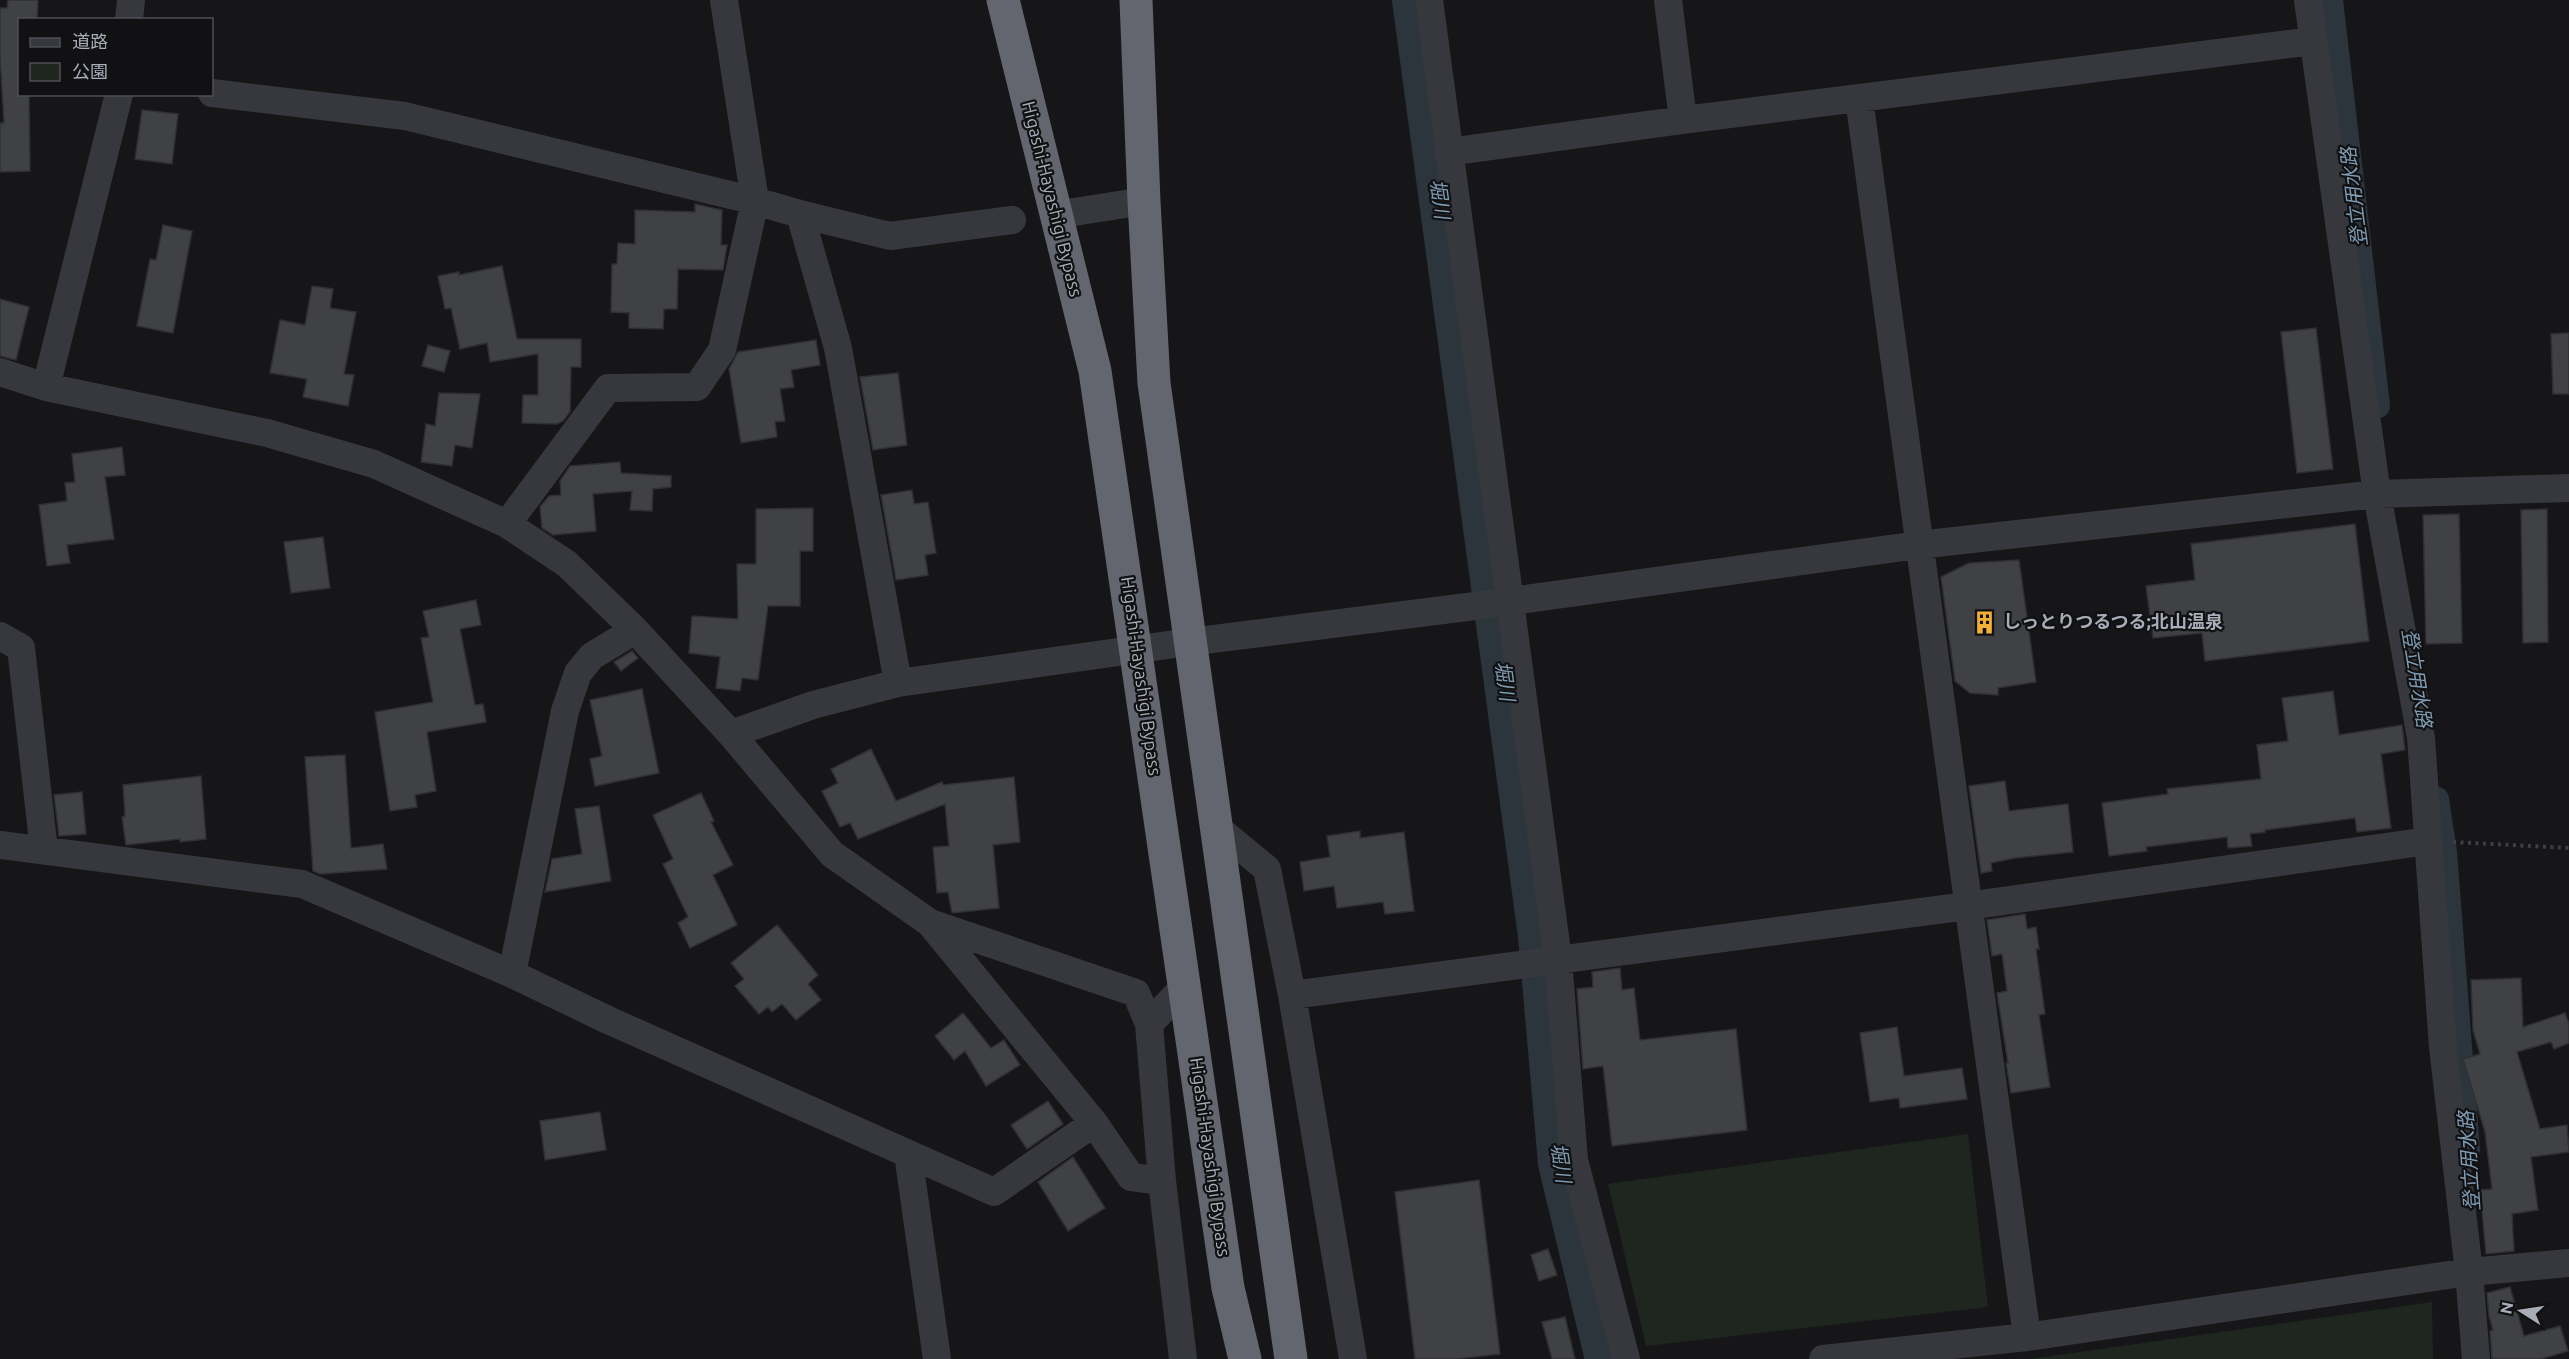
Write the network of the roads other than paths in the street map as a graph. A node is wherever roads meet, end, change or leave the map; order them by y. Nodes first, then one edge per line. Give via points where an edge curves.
1 (131, 0) edge
2 (724, 0) edge
3 (1003, 0) edge
4 (1136, 0) edge
5 (1429, 0) edge
6 (1668, 0) edge
7 (2308, 0) edge
8 (129, 18) edge
9 (2313, 41) junction
10 (213, 93) edge
11 (119, 96) edge
12 (1859, 98) junction
13 (1683, 120) junction
14 (1448, 152) junction
15 (754, 201) junction
16 (1144, 201) junction
17 (800, 214) junction
18 (1055, 215) junction
19 (1012, 220) dead end
20 (0, 372) edge
21 (46, 387) junction
22 (2569, 488) edge
23 (2377, 494) junction
24 (507, 524) junction
25 (1918, 545) junction
26 (1512, 600) junction
27 (635, 630) junction
28 (0, 636) edge
29 (1189, 642) junction
30 (1137, 651) junction
31 (898, 683) junction
32 (731, 734) junction
33 (1216, 827) junction
34 (2427, 841) junction
35 (0, 845) edge
36 (44, 850) junction
37 (1967, 906) junction
38 (930, 923) junction
39 (1558, 959) junction
40 (512, 974) junction
41 (1186, 984) junction
42 (1292, 995) junction
43 (1149, 1024) junction
44 (1094, 1123) junction
45 (908, 1154) junction
46 (1162, 1180) junction
47 (1268, 1183) junction
48 (2569, 1263) edge
49 (2469, 1272) junction
50 (2027, 1336) junction
51 (937, 1359) edge
52 (1183, 1359) edge
53 (1242, 1359) edge
54 (1291, 1359) edge
55 (1307, 1359) edge
56 (1353, 1359) edge
57 (1626, 1359) edge
58 (1822, 1359) edge
59 (2476, 1359) edge

1 - 8 street
2 - 15 street
3 - 18 highway, Higashi-Hayashigi Bypass
4 - 16 highway
5 - 14 street
6 - 13 street
7 - 9 street
9 - 12 street
9 - 23 street
10 - 15 street via 405,116
11 - 21 street
12 - 13 street
12 - 25 street
13 - 14 street
14 - 26 street
15 - 17 street
15 - 24 street via 722,350 697,387 608,388
16 - 18 street
16 - 29 highway via 1154,383
17 - 19 street via 890,236
17 - 31 street via 838,348
18 - 30 highway, Higashi-Hayashigi Bypass via 1095,371
20 - 21 street
21 - 24 street via 267,433 374,464
22 - 23 street
23 - 25 street
23 - 34 street via 2421,738
24 - 27 street via 567,564
25 - 26 street
25 - 37 street
26 - 29 street
26 - 39 street
27 - 32 street
27 - 40 street via 592,656 578,673 565,711
28 - 36 street via 21,648
29 - 30 street
29 - 33 highway
30 - 31 street
30 - 41 highway, Higashi-Hayashigi Bypass
31 - 32 street via 813,705
32 - 38 street via 832,854
33 - 42 street via 1266,869
33 - 47 highway
34 - 37 street
34 - 49 street via 2444,1047
35 - 36 street
36 - 40 street via 302,884
37 - 39 street
37 - 50 street
38 - 43 street via 1136,993
38 - 44 street
39 - 42 street
39 - 57 street via 1574,1160
40 - 45 street
41 - 43 street
41 - 53 highway, Higashi-Hayashigi Bypass via 1228,1288
42 - 56 street
43 - 46 street
44 - 45 street via 994,1192
44 - 46 street via 1131,1177
45 - 51 street
46 - 52 street
47 - 54 highway
47 - 55 highway
48 - 49 street
49 - 50 street
49 - 59 street
50 - 58 street

